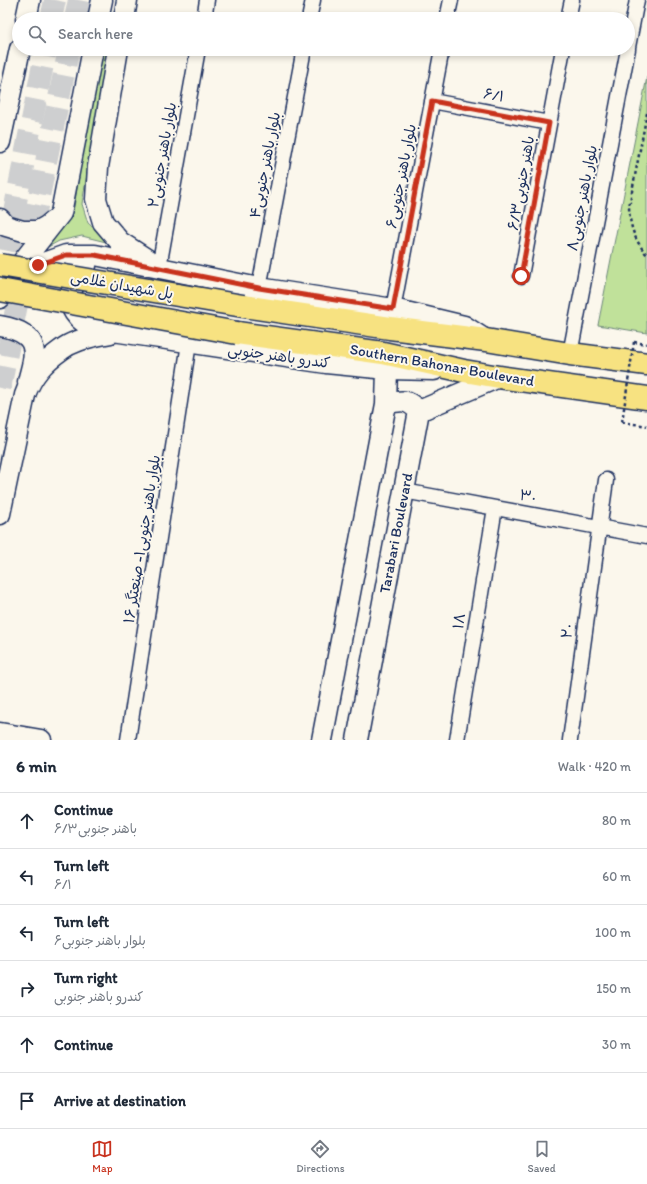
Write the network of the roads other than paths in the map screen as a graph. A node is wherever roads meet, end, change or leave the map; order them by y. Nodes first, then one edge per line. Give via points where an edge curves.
1 (30, 0) edge
2 (127, 0) edge
3 (207, 0) edge
4 (313, 0) edge
5 (451, 0) edge
6 (572, 0) edge
7 (637, 0) edge
8 (27, 12) edge
9 (125, 12) edge
10 (205, 12) edge
11 (310, 12) edge
12 (448, 12) edge
13 (569, 12) edge
14 (635, 12) edge
15 (18, 56) edge
16 (92, 56) edge
17 (117, 56) edge
18 (197, 56) edge
19 (303, 56) edge
20 (441, 56) edge
21 (562, 56) edge
22 (626, 56) edge
23 (432, 101) junction
24 (549, 123) junction
25 (0, 142) edge
26 (61, 213) junction
27 (0, 219) edge
28 (95, 255) junction
29 (0, 265) edge
30 (159, 267) junction
31 (521, 276) dead end
32 (0, 281) edge
33 (259, 288) junction
34 (0, 290) edge
35 (0, 298) edge
36 (243, 306) joint
37 (393, 309) junction
38 (0, 326) edge
39 (120, 332) junction
40 (237, 333) joint
41 (486, 340) junction
42 (189, 343) junction
43 (570, 354) junction
44 (647, 364) edge
45 (387, 369) junction
46 (464, 371) junction
47 (499, 377) junction
48 (26, 392) junction
49 (647, 398) edge
50 (386, 404) junction
51 (419, 411) junction
52 (606, 480) dead end
53 (404, 491) junction
54 (495, 508) junction
55 (0, 514) edge
56 (599, 527) junction
57 (647, 536) edge
58 (0, 733) edge
59 (41, 740) edge
60 (128, 740) edge
61 (322, 740) edge
62 (357, 740) edge
63 (457, 740) edge
64 (570, 740) edge

1 - 8 main road
2 - 9 main road
3 - 10 street
4 - 11 street
5 - 12 street
6 - 13 street
7 - 14 street, ۸بلوار باهنر جنوبی
15 - 25 main road
16 - 26 main road
17 - 30 main road via 98,167 96,198 103,222 120,242
18 - 30 street, بلوار باهنر جنوبی۲
19 - 33 street, بلوار باهنر جنوبی۴
20 - 23 street, بلوار باهنر جنوبی۶
21 - 24 street, ۶/۳باهنر جنوبی
22 - 43 street, ۸بلوار باهنر جنوبی
23 - 24 street, ۶/۱
23 - 37 street, بلوار باهنر جنوبی۶
24 - 31 street, ۶/۳باهنر جنوبی
26 - 27 main road via 48,226 38,231 23,231 6,226
26 - 32 main road via 20,265
28 - 30 main road
28 - 35 main road via 66,255 38,265 12,284
28 - 39 main road, کندرو باهنر جنوبی via 73,285 71,307 78,318 93,328
29 - 36 main road, پل شهیدان غلامی, bridge
30 - 33 main road
33 - 37 main road
34 - 40 main road, پل شهیدان غلامی, bridge
36 - 41 main road, Southern Bahonar Boulevard
37 - 41 main road via 464,326
38 - 48 main road via 22,333 33,346 34,355
39 - 42 main road, کندرو باهنر جنوبی
39 - 48 main road via 89,337 68,345 41,367
40 - 46 main road, Southern Bahonar Boulevard via 383,353
41 - 43 main road, Southern Bahonar Boulevard
42 - 45 main road, کندرو باهنر جنوبی via 318,362
42 - 60 street, بلوار باهنر جنوبی۱- صنعتگر ۱۶
43 - 44 main road, Southern Bahonar Boulevard
45 - 46 main road, کندرو باهنر جنوبی
45 - 50 main road
46 - 47 main road, Southern Bahonar Boulevard
47 - 49 main road, Southern Bahonar Boulevard
47 - 51 main road
48 - 55 main road
50 - 51 main road via 399,401 411,403
50 - 61 main road
51 - 53 main road, Tarabari Boulevard
52 - 56 street, ۲۰
53 - 54 street, ۳۰
53 - 62 main road, Tarabari Boulevard
54 - 56 street, ۳۰
54 - 63 street, ۱۸
56 - 57 street, ۳۰
56 - 64 street, ۲۰
58 - 59 main road

